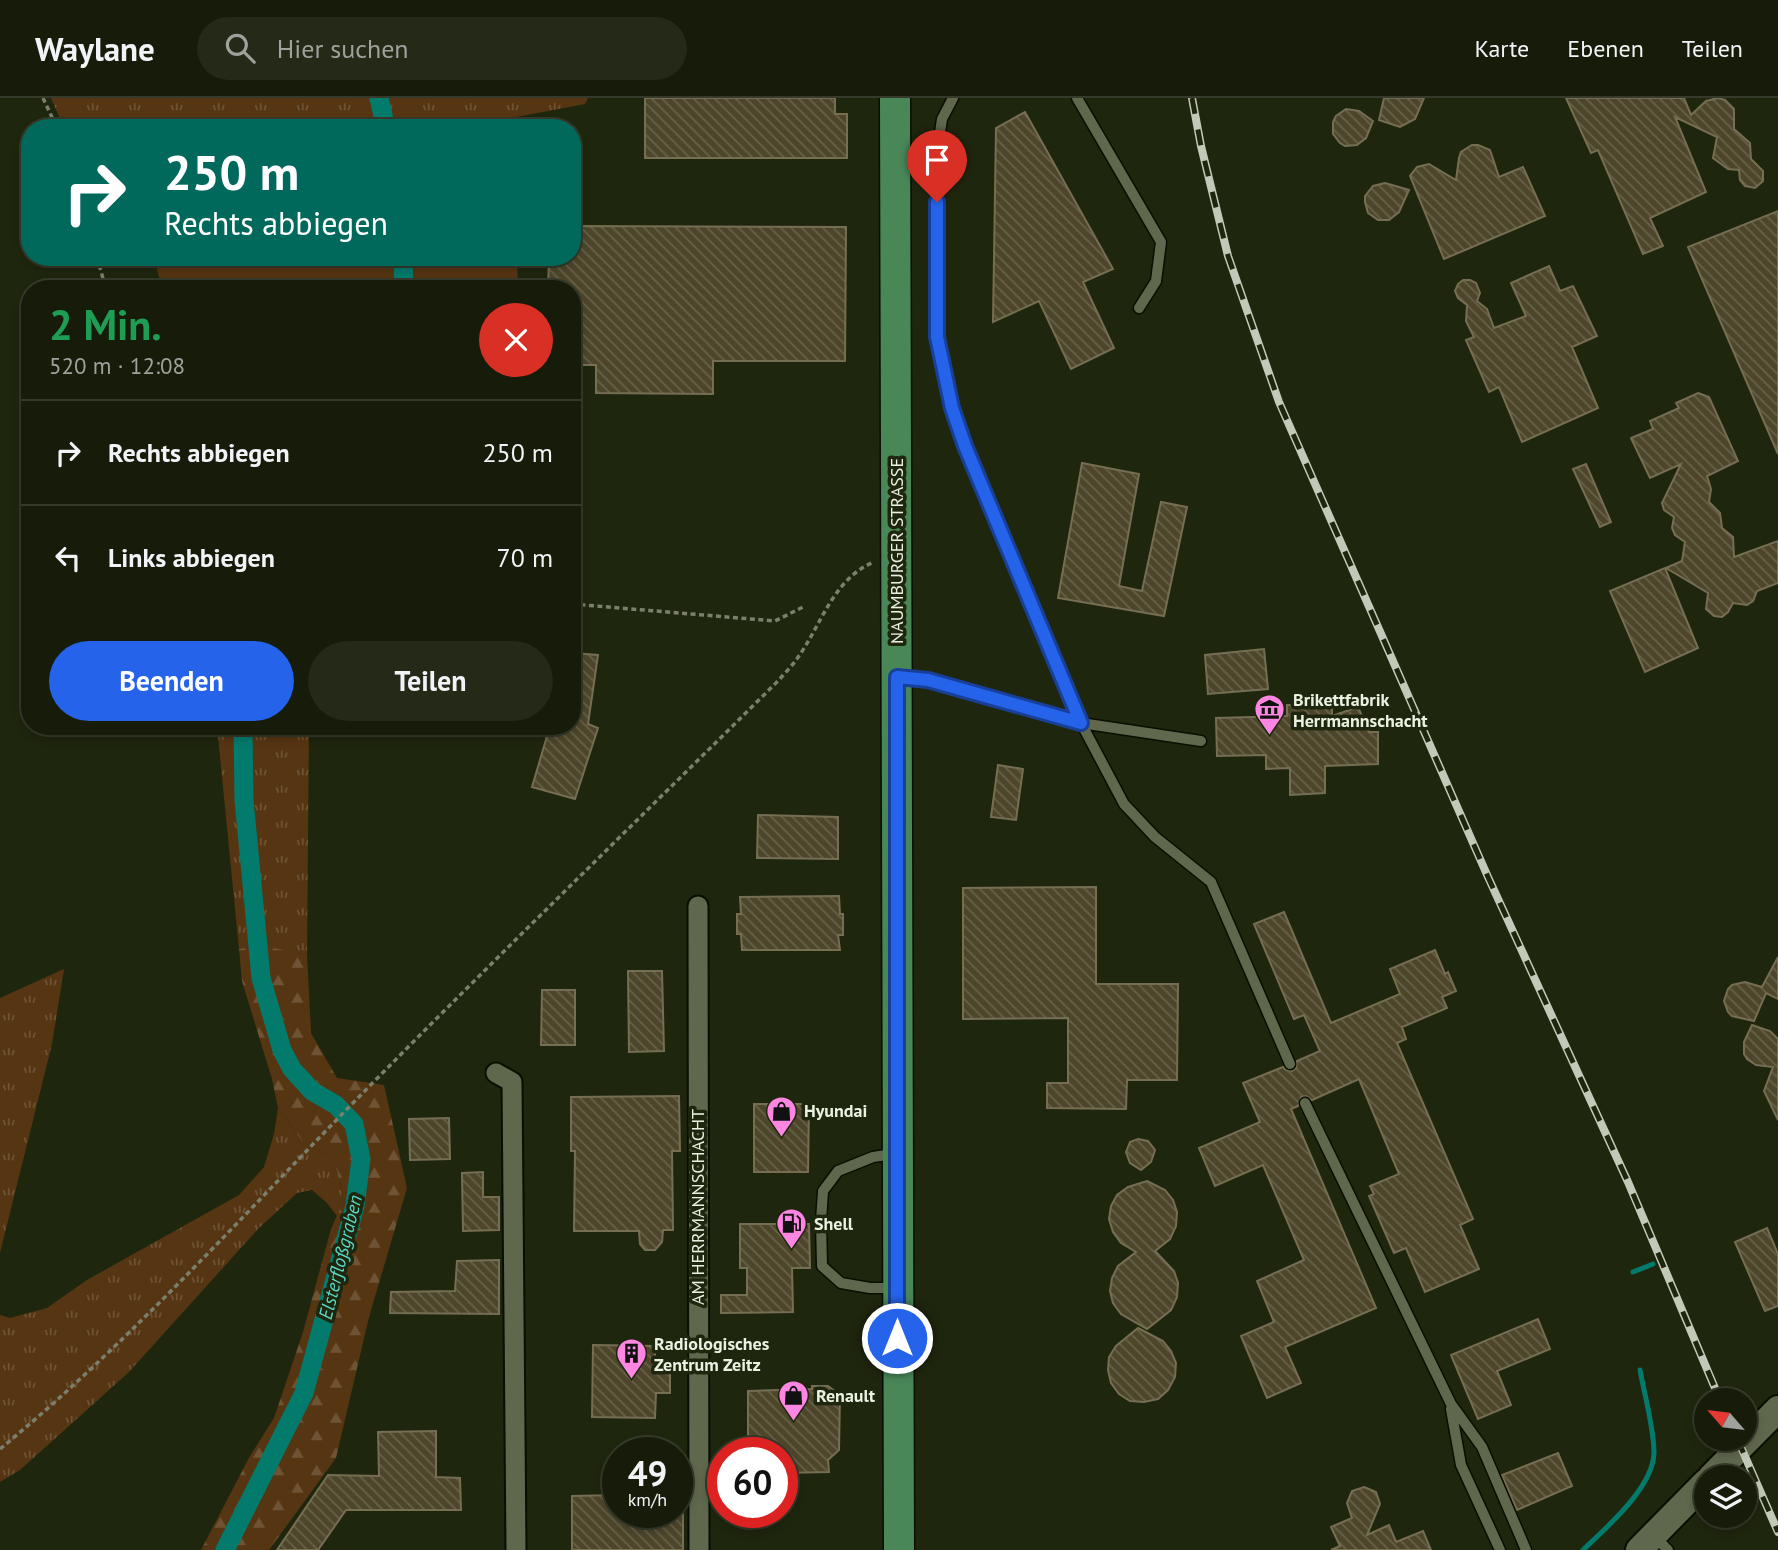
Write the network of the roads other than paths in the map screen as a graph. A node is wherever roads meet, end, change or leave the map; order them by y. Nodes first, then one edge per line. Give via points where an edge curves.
1 (895, 98) edge
2 (953, 98) edge
3 (1077, 98) edge
4 (1139, 308) dead end
5 (897, 677) junction
6 (1081, 723) junction
7 (1201, 741) dead end
8 (698, 906) dead end
9 (1290, 1064) dead end
10 (496, 1073) dead end
11 (1305, 1103) dead end
12 (897, 1154) junction
13 (897, 1287) junction
14 (1451, 1404) junction
15 (1778, 1409) edge
16 (1723, 1465) edge
17 (1694, 1496) edge
18 (1653, 1545) edge
19 (516, 1550) edge
20 (699, 1550) edge
21 (899, 1550) edge
22 (1500, 1550) edge
23 (1526, 1550) edge

1 - 5 main road, NAUMBURGER STRASSE
2 - 6 lane via 942,119 937,153 937,337 965,446
3 - 4 lane via 1161,242 1156,281
5 - 6 lane via 928,680
5 - 12 main road, NAUMBURGER STRASSE
6 - 7 lane
6 - 9 lane via 1124,804 1154,838 1211,882
8 - 20 street, AM HERRMANNSCHACHT
10 - 19 street via 512,1082
11 - 14 lane
12 - 13 main road, NAUMBURGER STRASSE
12 - 13 lane via 873,1157 838,1171 823,1191 821,1221 822,1266 841,1283
13 - 21 main road, NAUMBURGER STRASSE
14 - 22 lane via 1461,1465
14 - 23 lane via 1482,1447
15 - 16 main road
17 - 18 main road

